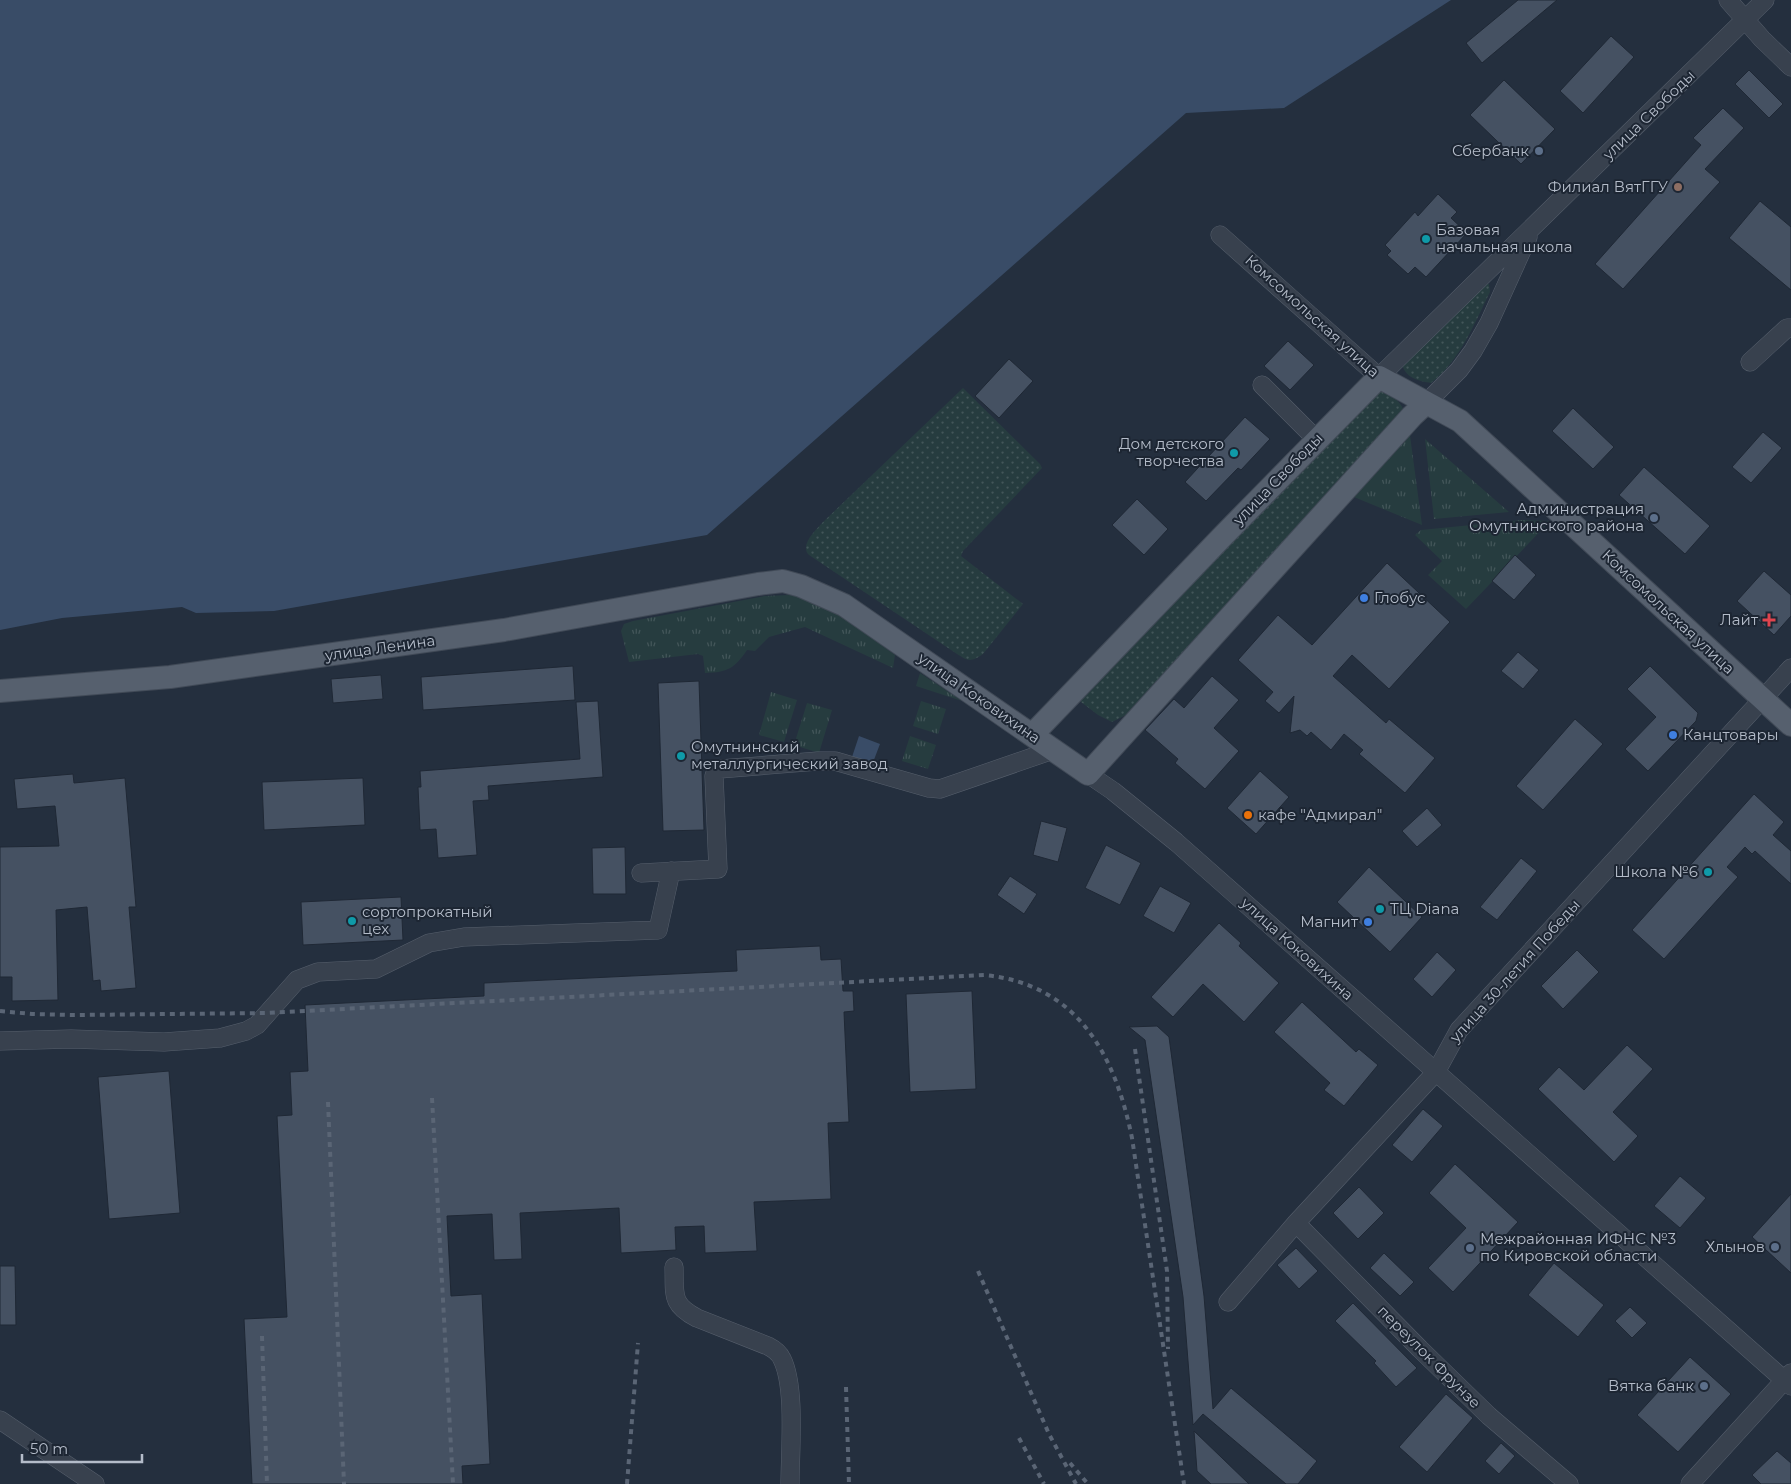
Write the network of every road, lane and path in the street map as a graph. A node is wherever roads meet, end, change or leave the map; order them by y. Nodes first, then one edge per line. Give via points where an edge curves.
1 (1728, 0) edge
2 (1765, 0) edge
3 (1746, 21) junction
4 (1791, 67) edge
5 (1531, 230) junction
6 (1220, 235) dead end
7 (1791, 328) edge
8 (1750, 362) dead end
9 (1379, 377) junction
10 (1262, 385) dead end
11 (1426, 403) junction
12 (1317, 440) junction
13 (758, 584) joint
14 (1791, 668) edge
15 (0, 691) edge
16 (1763, 699) junction
17 (1791, 725) edge
18 (1032, 735) junction
19 (1054, 750) junction
20 (1088, 774) junction
21 (672, 871) junction
22 (641, 873) dead end
23 (0, 1041) edge
24 (1436, 1072) junction
25 (1296, 1222) junction
26 (674, 1267) dead end
27 (1228, 1302) dead end
28 (1789, 1380) edge
29 (0, 1420) edge
30 (95, 1484) edge
31 (790, 1484) edge
32 (1570, 1484) edge
33 (1690, 1484) edge

1 - 3 street
2 - 3 street, улица Свободы
3 - 4 street
3 - 5 street, улица Свободы
5 - 9 street, улица Свободы
5 - 11 street, улица Свободы via 1473,351
6 - 9 street, Комсомольская улица
7 - 8 street via 1786,328
9 - 11 main road, Комсомольская улица
9 - 12 main road, улица Свободы
10 - 12 street
11 - 16 main road, Комсомольская улица via 1460,421
11 - 20 main road, улица Свободы
12 - 18 main road, улица Свободы
13 - 15 main road, улица Ленина via 396,646 170,677
13 - 18 main road, улица Коковихина via 784,581 844,605
14 - 16 street, улица 30-летия Победы
16 - 17 main road, Комсомольская улица
16 - 24 street, улица 30-летия Победы via 1459,1030
18 - 19 main road, улица Коковихина
19 - 20 main road, улица Коковихина
19 - 21 street via 940,789 835,761 720,769 714,776 718,869
20 - 24 street, улица Коковихина via 1176,842
21 - 22 street
21 - 23 street via 658,930 464,937 429,943 376,969 318,972 297,980 257,1025 220,1038 164,1042
24 - 25 street, улица 30-летия Победы
24 - 28 street, улица Коковихина
25 - 27 street, улица 30-летия Победы
25 - 32 street, переулок Фрунзе via 1489,1416
26 - 31 street via 676,1299 686,1313 768,1346 782,1357 789,1382
28 - 33 street
29 - 30 street

